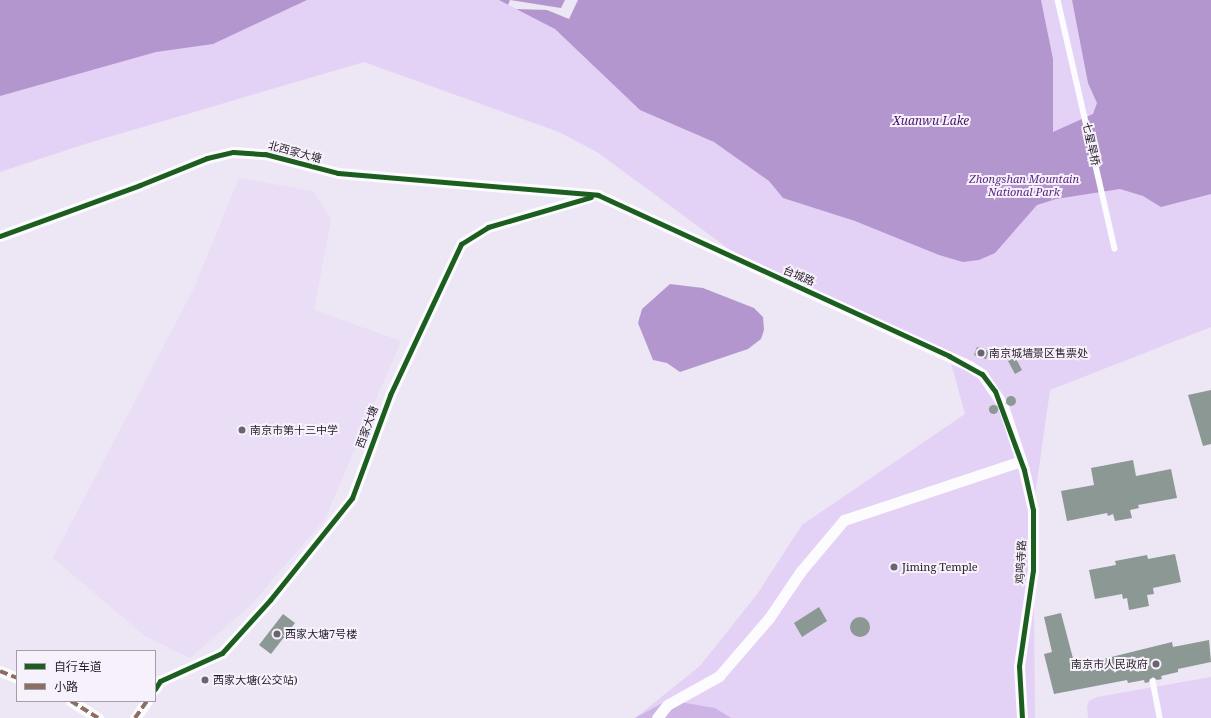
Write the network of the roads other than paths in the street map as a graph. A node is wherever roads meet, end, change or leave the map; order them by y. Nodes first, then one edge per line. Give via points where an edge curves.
1 (1058, 0) edge
2 (598, 195) junction
3 (0, 236) edge
4 (1115, 249) dead end
5 (989, 382) joint
6 (1021, 461) junction
7 (0, 671) edge
8 (16, 678) edge
9 (1153, 681) dead end
10 (156, 687) edge
11 (73, 702) edge
12 (146, 702) edge
13 (98, 718) edge
14 (135, 718) edge
15 (657, 718) edge
16 (1022, 718) edge
17 (1160, 718) edge

1 - 4 lane, 七星旱桥
2 - 3 street, 北西家大塘 via 338,173 265,154 233,152 206,158 81,208
2 - 5 street, 台城路 via 949,356 982,374
2 - 10 street, 西家大塘 via 488,227 462,244 390,395 352,498 270,600 222,653 160,681
5 - 6 street, 鸡鸣寺路 via 1002,405
6 - 15 street via 844,520 801,571 769,618 719,676 666,705
6 - 16 street, 鸡鸣寺路 via 1032,510 1032,570 1019,666
7 - 8 street
9 - 17 lane
11 - 13 street
12 - 14 street

